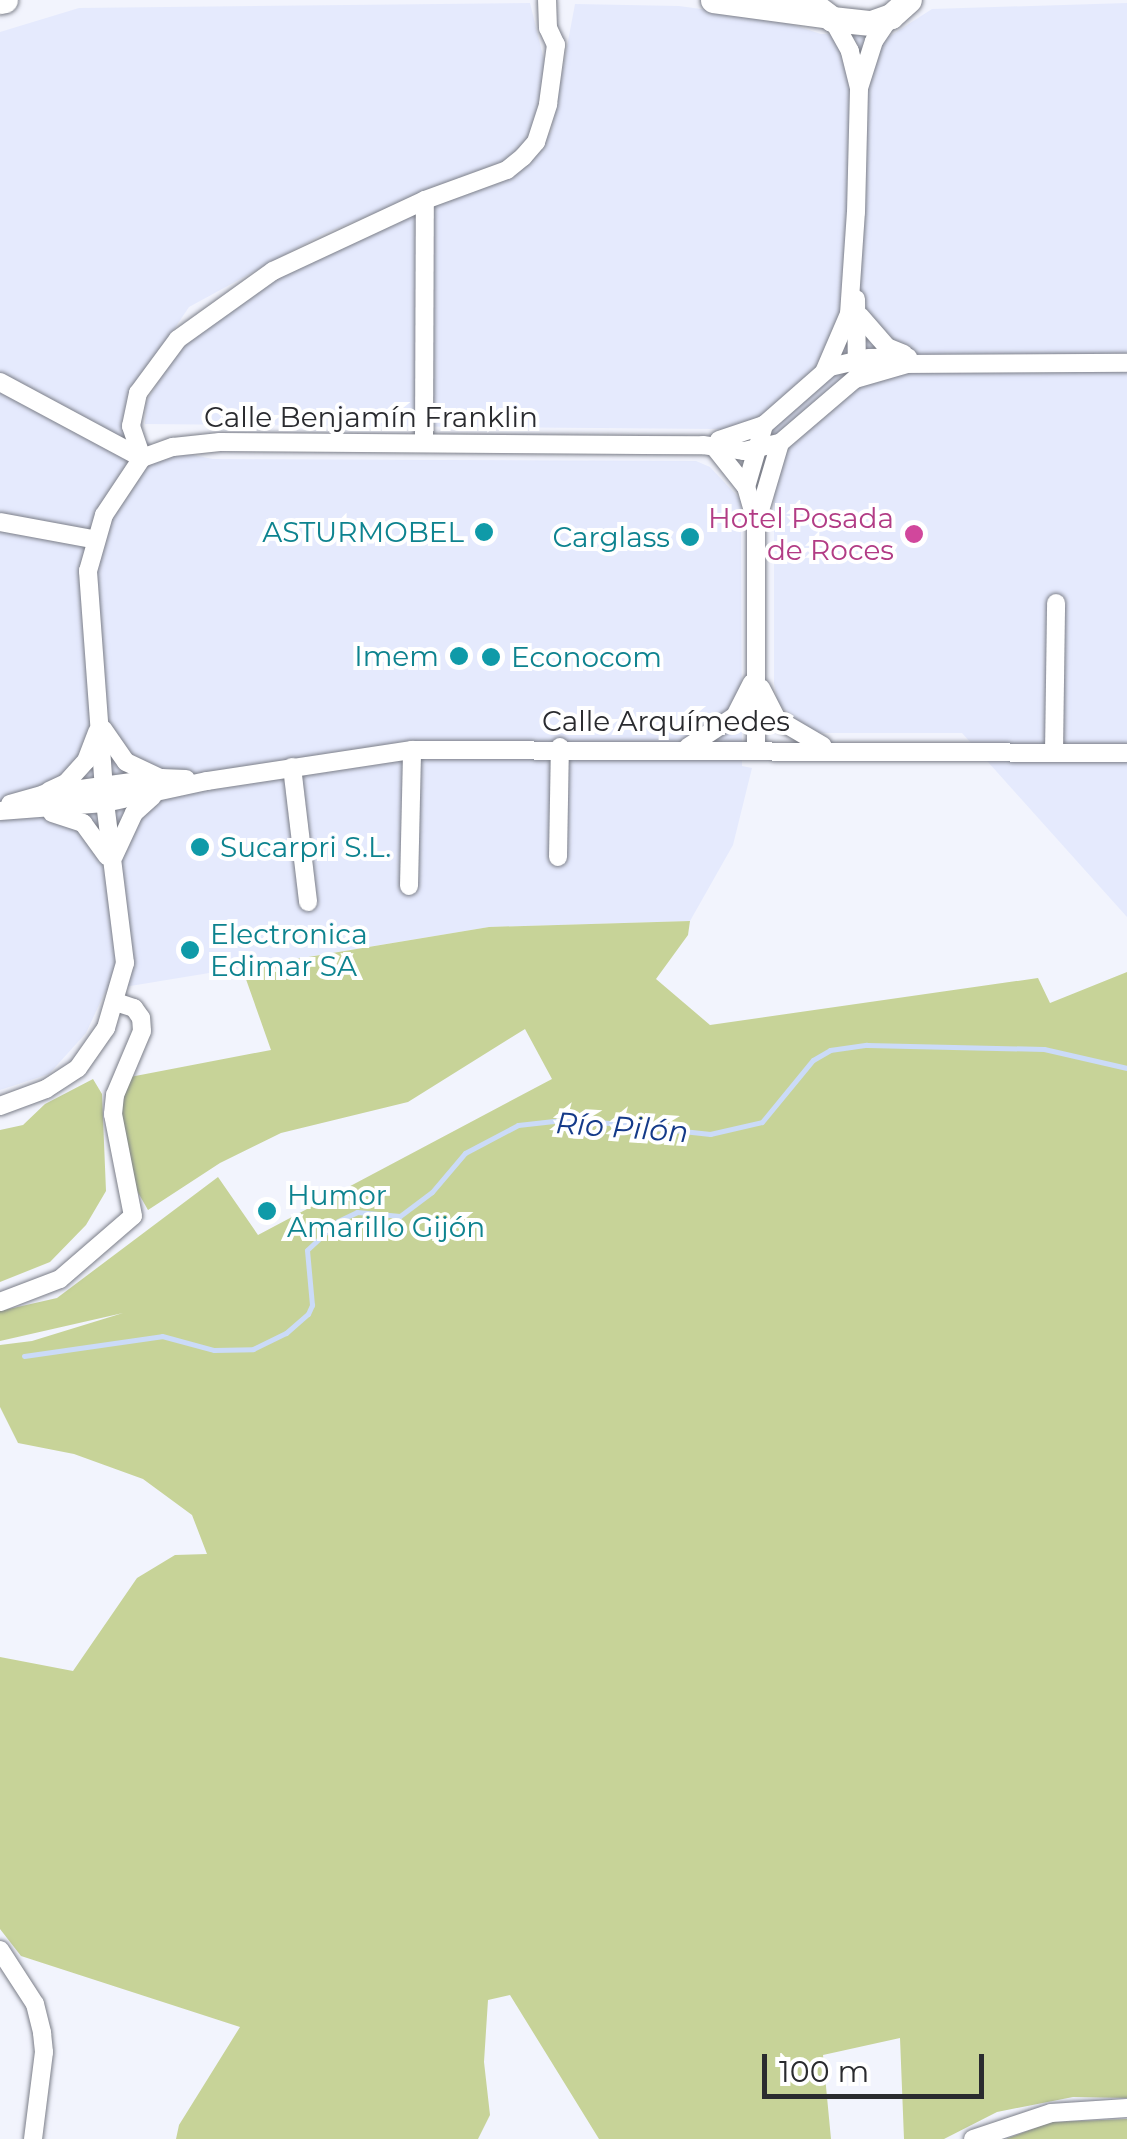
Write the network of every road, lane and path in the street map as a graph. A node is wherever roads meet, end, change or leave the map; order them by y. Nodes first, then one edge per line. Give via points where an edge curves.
1 (547, 0) edge
2 (713, 0) edge
3 (900, 8) edge
4 (821, 11) edge
5 (859, 88) junction
6 (424, 200) junction
7 (854, 315) junction
8 (916, 359) junction
9 (1127, 363) edge
10 (861, 371) junction
11 (824, 372) junction
12 (0, 382) edge
13 (764, 425) junction
14 (424, 442) junction
15 (780, 443) junction
16 (712, 444) junction
17 (756, 449) junction
18 (142, 458) junction
19 (746, 487) junction
20 (762, 503) junction
21 (0, 522) edge
22 (756, 524) junction
23 (94, 539) junction
24 (1056, 604) dead end
25 (756, 673) junction
26 (100, 722) junction
27 (560, 748) junction
28 (683, 749) junction
29 (756, 749) junction
30 (412, 750) junction
31 (836, 751) junction
32 (1054, 753) junction
33 (1127, 753) edge
34 (292, 767) junction
35 (187, 779) junction
36 (206, 781) junction
37 (160, 785) junction
38 (104, 796) junction
39 (43, 803) junction
40 (5, 810) edge
41 (558, 857) dead end
42 (112, 866) junction
43 (408, 886) dead end
44 (308, 902) dead end
45 (116, 1002) junction
46 (0, 1106) edge
47 (0, 1302) edge
48 (0, 1950) edge
49 (1127, 2108) edge
50 (33, 2139) edge
51 (972, 2139) edge

1 - 6 street via 556,45 536,142 507,170
2 - 4 highway
3 - 4 highway via 871,23
3 - 5 street via 874,41
4 - 5 street via 850,51
5 - 7 street
6 - 14 street
6 - 18 street via 273,270 178,339 138,393 131,426
7 - 8 street via 887,347
7 - 10 street
7 - 11 street
8 - 9 street
8 - 10 street
10 - 11 street
10 - 15 street
11 - 13 street
12 - 18 street
13 - 16 street, Calle Benjamín Franklin
13 - 17 street
14 - 16 street, Calle Benjamín Franklin
14 - 18 street, Calle Benjamín Franklin via 220,442
15 - 17 street, Calle Benjamín Franklin
15 - 20 street
16 - 17 street, Calle Benjamín Franklin
16 - 19 street
17 - 19 street
17 - 20 street
18 - 23 street via 115,492
19 - 22 street
20 - 22 street
21 - 23 street
22 - 25 street
23 - 26 street via 88,570
24 - 32 street
25 - 28 street via 735,716
25 - 29 street
25 - 31 street via 777,720
26 - 37 street via 126,762
26 - 38 street
26 - 39 street via 86,761
27 - 28 street, Calle Arquímedes
27 - 30 street, Calle Arquímedes
27 - 41 street
28 - 29 street, Calle Arquímedes
29 - 31 street, Calle Arquímedes
30 - 34 street, Calle Arquímedes
30 - 43 street
31 - 32 street, Calle Arquímedes
32 - 33 street, Calle Arquímedes
34 - 36 street, Calle Arquímedes
34 - 44 street
35 - 36 street, Calle Arquímedes
35 - 37 street, Calle Arquímedes
35 - 38 street, Calle Arquímedes
36 - 37 street, Calle Arquímedes
37 - 38 street, Calle Arquímedes
37 - 42 street via 134,813
38 - 39 street, Calle Arquímedes
38 - 40 street, Calle Arquímedes
38 - 42 street
39 - 40 street, Calle Arquímedes
39 - 42 street via 83,823
42 - 45 street via 126,963
45 - 46 street via 78,1068
45 - 47 street via 142,1018 113,1114 134,1216 60,1279
48 - 50 street via 34,2004 42,2033
49 - 51 street via 1051,2112

